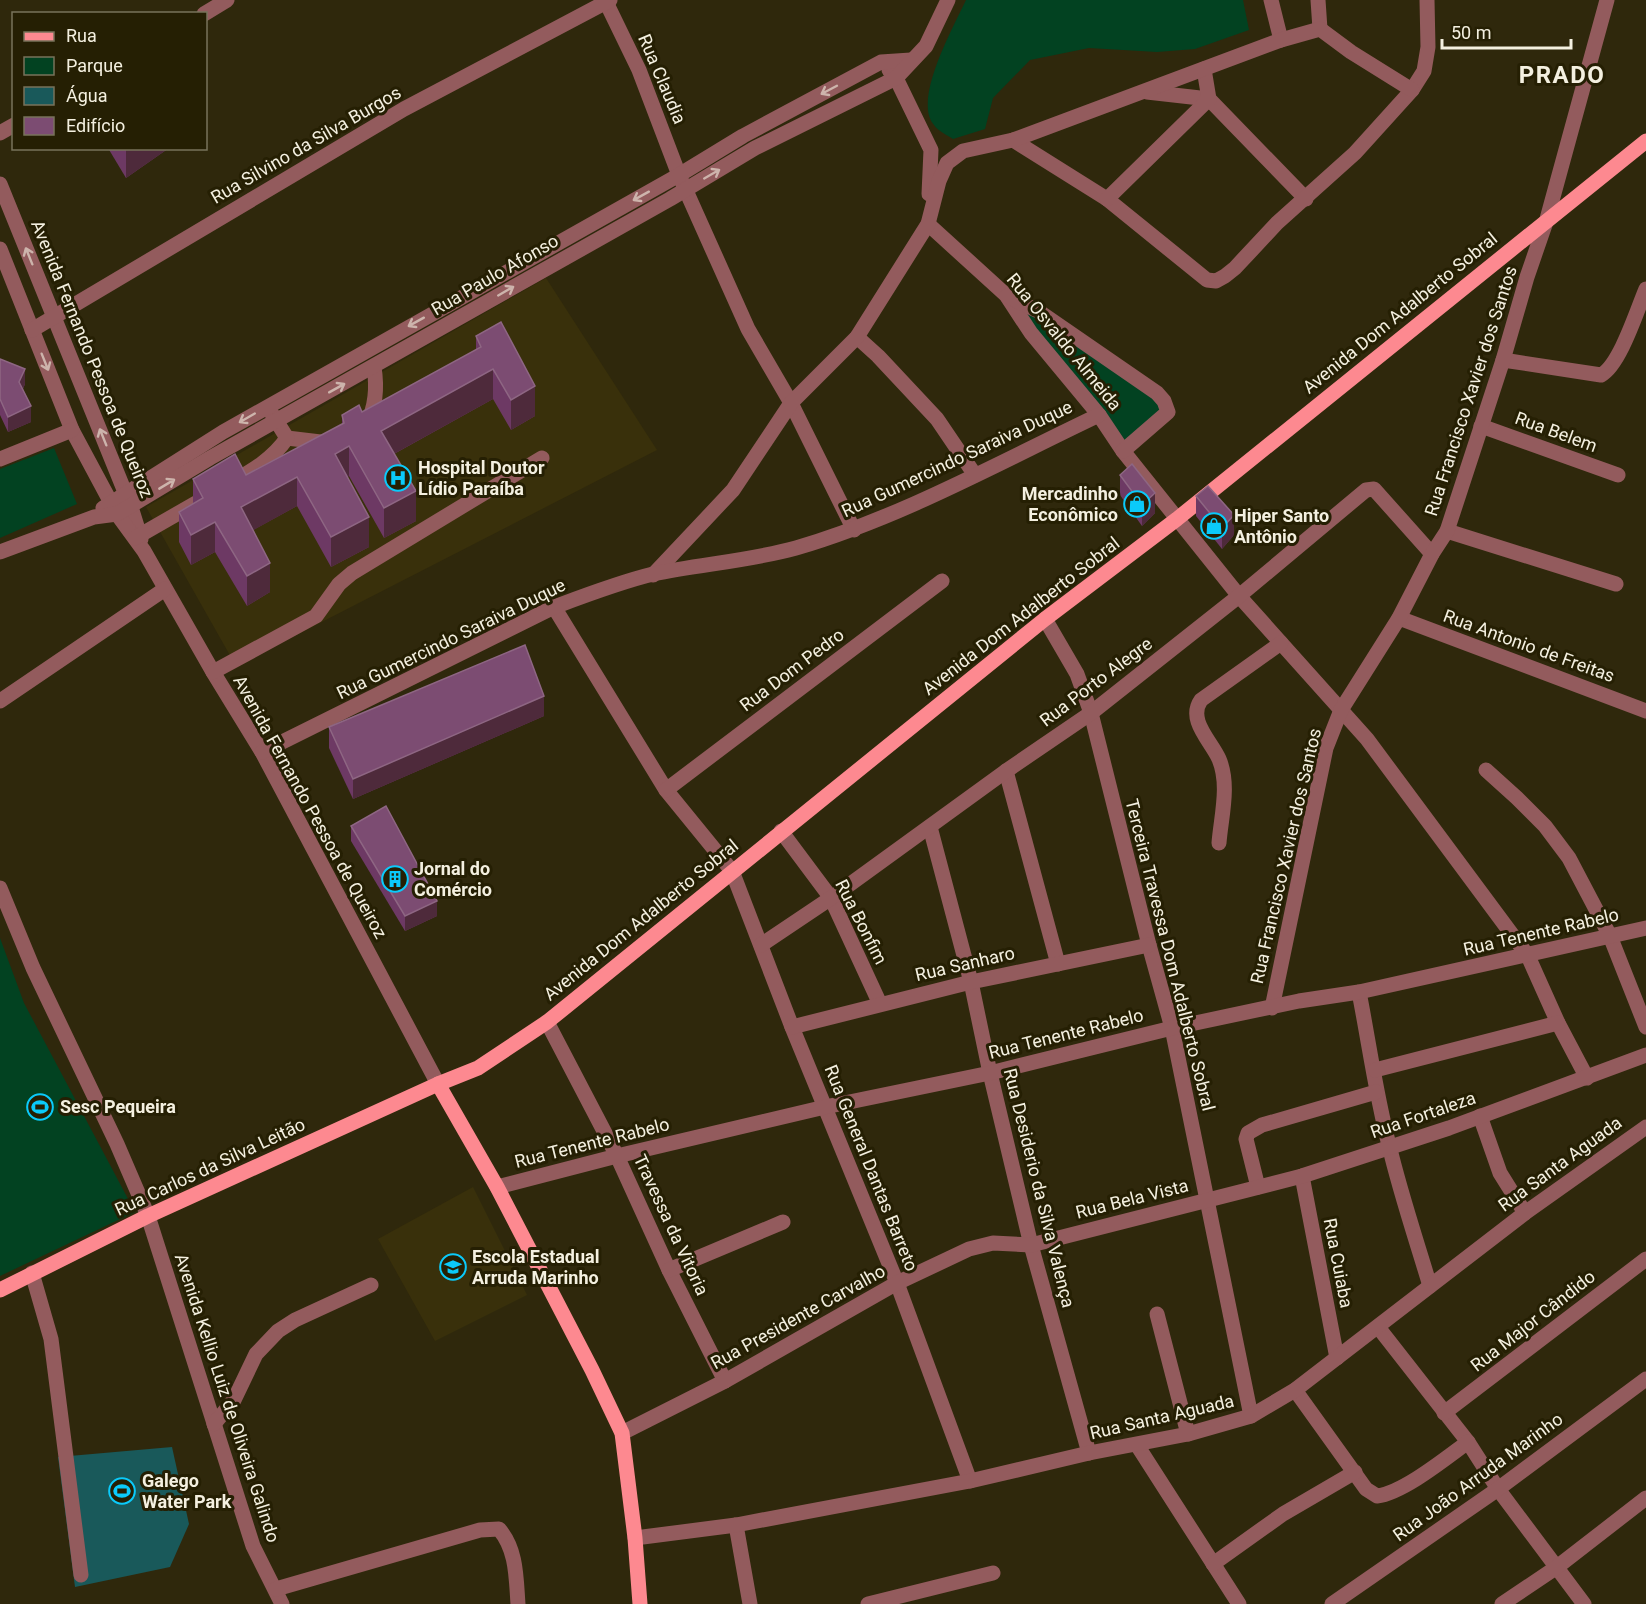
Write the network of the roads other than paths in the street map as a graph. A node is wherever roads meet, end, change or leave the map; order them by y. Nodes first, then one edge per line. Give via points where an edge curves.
1 (227, 0) edge
2 (948, 0) edge
3 (1271, 0) edge
4 (1318, 0) edge
5 (1427, 0) edge
6 (1607, 0) edge
7 (607, 1) edge
8 (207, 12) edge
9 (1320, 29) junction
10 (1281, 40) junction
11 (911, 60) junction
12 (881, 62) junction
13 (1204, 69) junction
14 (896, 78) junction
15 (1412, 90) junction
16 (1144, 91) junction
17 (1209, 99) junction
18 (1013, 140) junction
19 (1646, 141) edge
20 (683, 182) junction
21 (0, 183) edge
22 (1107, 199) junction
23 (1306, 199) junction
24 (617, 209) junction
25 (1547, 219) junction
26 (625, 223) junction
27 (928, 224) junction
28 (551, 246) junction
29 (0, 249) edge
30 (560, 260) junction
31 (1646, 289) edge
32 (1006, 296) junction
33 (54, 316) junction
34 (32, 330) junction
35 (395, 334) junction
36 (857, 337) junction
37 (405, 349) junction
38 (1503, 360) junction
39 (374, 367) junction
40 (791, 403) junction
41 (268, 406) junction
42 (1099, 415) junction
43 (276, 422) junction
44 (1481, 426) junction
45 (72, 430) junction
46 (356, 434) edge
47 (287, 438) junction
48 (340, 441) edge
49 (1123, 451) junction
50 (542, 458) dead end
51 (0, 459) edge
52 (975, 475) junction
53 (1618, 475) dead end
54 (128, 500) junction
55 (114, 508) junction
56 (1177, 519) junction
57 (854, 530) junction
58 (1447, 531) junction
59 (137, 536) junction
60 (0, 552) edge
61 (1432, 554) junction
62 (653, 574) junction
63 (942, 580) dead end
64 (1616, 584) dead end
65 (165, 589) junction
66 (1239, 596) junction
67 (554, 607) junction
68 (1399, 618) junction
69 (1046, 619) junction
70 (1281, 643) junction
71 (213, 672) junction
72 (0, 701) edge
73 (1341, 710) junction
74 (1646, 711) edge
75 (1091, 713) junction
76 (262, 752) junction
77 (1486, 770) dead end
78 (1006, 771) junction
79 (666, 790) junction
80 (930, 827) junction
81 (781, 831) junction
82 (1219, 843) dead end
83 (732, 872) junction
84 (0, 888) edge
85 (831, 898) junction
86 (1646, 928) edge
87 (1610, 936) junction
88 (761, 945) junction
89 (1149, 945) junction
90 (1528, 956) junction
91 (1058, 964) junction
92 (970, 982) junction
93 (1359, 992) junction
94 (880, 1004) junction
95 (1272, 1008) junction
96 (547, 1022) junction
97 (1558, 1023) junction
98 (792, 1027) junction
99 (1646, 1027) edge
100 (1172, 1028) junction
101 (1646, 1055) edge
102 (1375, 1070) junction
103 (990, 1072) junction
104 (1587, 1078) junction
105 (438, 1084) junction
106 (1376, 1092) junction
107 (825, 1107) junction
108 (1480, 1116) junction
109 (1646, 1127) edge
110 (1389, 1148) junction
111 (617, 1156) junction
112 (1302, 1176) junction
113 (497, 1187) junction
114 (1258, 1187) junction
115 (1208, 1200) junction
116 (1525, 1213) junction
117 (148, 1216) junction
118 (783, 1222) dead end
119 (1031, 1245) junction
120 (1646, 1259) edge
121 (669, 1270) junction
122 (32, 1273) junction
123 (897, 1283) junction
124 (371, 1285) dead end
125 (1430, 1286) junction
126 (0, 1290) edge
127 (1157, 1314) dead end
128 (1378, 1327) junction
129 (1337, 1358) junction
130 (1646, 1379) edge
131 (725, 1381) junction
132 (1295, 1390) junction
133 (1444, 1413) junction
134 (1251, 1416) junction
135 (214, 1424) junction
136 (622, 1433) junction
137 (1188, 1434) junction
138 (1468, 1442) junction
139 (1137, 1445) junction
140 (1089, 1453) junction
141 (1355, 1472) junction
142 (970, 1481) junction
143 (1498, 1489) junction
144 (1646, 1498) edge
145 (736, 1525) junction
146 (635, 1538) junction
147 (1213, 1564) junction
148 (1557, 1567) junction
149 (993, 1573) dead end
150 (81, 1575) dead end
151 (276, 1589) junction
152 (282, 1604) edge
153 (518, 1604) edge
154 (640, 1604) edge
155 (750, 1604) edge
156 (868, 1604) edge
157 (1239, 1604) edge
158 (1332, 1604) edge
159 (1502, 1604) edge
160 (1584, 1604) edge

1 - 8 street
2 - 11 street via 926,46
3 - 10 street
4 - 9 street
5 - 15 street via 1424,71
6 - 25 street, Rua Francisco Xavier dos Santos
7 - 20 street, Rua Claudia
7 - 33 street, Rua Silvino da Silva Burgos via 404,110
9 - 10 street
9 - 15 street
10 - 13 street
11 - 12 street
11 - 14 street
12 - 14 street
12 -> 20 street, Rua Paulo Afonso via 743,136
13 - 16 street
13 - 17 street
20 -> 14 street, Rua Paulo Afonso
14 - 27 street via 931,150
15 - 23 street via 1355,153
16 - 17 street
16 - 18 street
17 - 22 street
17 - 23 street
18 - 22 street
18 - 27 street via 963,151 947,163
19 - 25 main road, Avenida Dom Adalberto Sobral
20 -> 24 street, Rua Paulo Afonso
20 - 26 street, Rua Paulo Afonso
20 - 40 street, Rua Claudia via 748,328
33 -> 21 street, Avenida Fernando Pessoa de Queiroz
22 - 23 street via 1207,280 1216,280 1235,268
24 - 26 street
24 - 28 street, Rua Paulo Afonso
25 - 38 street, Rua Francisco Xavier dos Santos
25 - 56 main road, Avenida Dom Adalberto Sobral
26 - 30 street, Rua Paulo Afonso
27 - 32 street, Rua Osvaldo Almeida
27 - 36 street
28 - 30 street
28 -> 35 street, Rua Paulo Afonso
29 - 34 street, Avenida Fernando Pessoa de Queiroz
37 -> 30 street, Rua Paulo Afonso
31 - 38 street via 1617,358 1601,375
32 - 42 street, Rua Osvaldo Almeida via 1031,333
32 - 49 street via 1038,311 1164,401 1168,412
33 - 34 street, Rua Silvino da Silva Burgos
54 -> 33 street, Avenida Fernando Pessoa de Queiroz
34 -> 45 street, Avenida Fernando Pessoa de Queiroz
35 - 37 street
35 - 41 street, Rua Paulo Afonso
36 - 40 street
36 - 52 street via 937,419
37 - 39 street, Rua Paulo Afonso
38 - 44 street, Rua Francisco Xavier dos Santos
43 -> 39 street, Rua Paulo Afonso
39 - 46 street via 372,414 364,429
40 - 57 street, Rua Claudia
40 - 62 street via 733,490
41 - 43 street
41 -> 54 street, Rua Paulo Afonso via 223,432
42 - 49 street, Rua Osvaldo Almeida
42 - 52 street, Rua Gumercindo Saraiva Duque
43 - 47 street
54 -> 43 street, Rua Paulo Afonso
44 - 53 street, Rua Belem
44 - 58 street, Rua Francisco Xavier dos Santos
45 - 51 street
45 - 55 street, Avenida Fernando Pessoa de Queiroz
47 - 48 street
47 - 59 street via 276,453 254,470
49 - 56 street, Rua Osvaldo Almeida
50 - 71 street via 351,573 316,616
52 - 57 street, Rua Gumercindo Saraiva Duque
54 - 55 street, Rua Paulo Afonso
54 - 59 street, Avenida Fernando Pessoa de Queiroz
55 - 59 street, Avenida Fernando Pessoa de Queiroz
55 - 60 street, Rua Paulo Afonso
56 - 66 street, Rua Osvaldo Almeida
56 - 69 main road, Avenida Dom Adalberto Sobral
57 - 62 street, Rua Gumercindo Saraiva Duque via 758,558
58 - 61 street, Rua Francisco Xavier dos Santos
58 - 64 street
59 - 65 street, Avenida Fernando Pessoa de Queiroz
61 - 66 street, Rua Porto Alegre via 1374,489 1366,490
61 - 68 street, Rua Francisco Xavier dos Santos
62 - 67 street, Rua Gumercindo Saraiva Duque
63 - 79 street, Rua Dom Pedro
65 - 71 street, Avenida Fernando Pessoa de Queiroz
65 - 72 street
66 - 70 street, Rua Osvaldo Almeida
66 - 75 street, Rua Porto Alegre
67 - 76 street, Rua Gumercindo Saraiva Duque
67 - 79 street, Rua General Dantas Barreto
68 - 73 street, Rua Francisco Xavier dos Santos
68 - 74 street, Rua Antonio de Freitas
69 - 75 street, Terceira Travessa Dom Adalberto Sobral via 1077,674
69 - 81 main road, Avenida Dom Adalberto Sobral
70 - 73 street, Rua Osvaldo Almeida
70 - 82 street via 1201,700 1195,711 1224,772
71 - 76 street, Avenida Fernando Pessoa de Queiroz
73 - 90 street, Rua Osvaldo Almeida via 1367,739
73 - 95 street, Rua Francisco Xavier dos Santos via 1326,748
75 - 78 street, Rua Porto Alegre
75 - 89 street, Terceira Travessa Dom Adalberto Sobral
76 - 105 street, Avenida Fernando Pessoa de Queiroz
77 - 87 street via 1545,826 1569,858
78 - 80 street, Rua Porto Alegre
78 - 91 street
79 - 83 street, Rua General Dantas Barreto
80 - 85 street, Rua Porto Alegre
80 - 92 street, Rua Desiderio da Silva Valença
81 - 83 main road, Avenida Dom Adalberto Sobral
81 - 85 street, Rua Bonfim
83 - 88 street, Rua General Dantas Barreto
83 - 96 main road, Avenida Dom Adalberto Sobral
84 - 117 street, Avenida Kellio Luiz de Oliveira Galindo via 33,969
85 - 88 street, Rua Porto Alegre
85 - 94 street, Rua Bonfim
86 - 87 street, Rua Tenente Rabelo
87 - 90 street, Rua Tenente Rabelo
87 - 99 street
88 - 98 street, Rua General Dantas Barreto
89 - 91 street, Rua Sanharo
89 - 100 street, Terceira Travessa Dom Adalberto Sobral
90 - 93 street, Rua Tenente Rabelo
90 - 97 street, Rua Osvaldo Almeida
91 - 92 street, Rua Sanharo
92 - 94 street, Rua Sanharo
92 - 103 street, Rua Desiderio da Silva Valença
93 - 95 street, Rua Tenente Rabelo
93 - 102 street
94 - 98 street, Rua Sanharo
95 - 100 street, Rua Tenente Rabelo
96 - 105 main road, Avenida Dom Adalberto Sobral via 478,1068
96 - 111 street, Travessa da Vitoria
97 - 102 street
97 - 104 street, Rua Osvaldo Almeida
98 - 107 street, Rua General Dantas Barreto
100 - 103 street, Rua Tenente Rabelo
100 - 115 street, Terceira Travessa Dom Adalberto Sobral
101 - 104 street, Rua Fortaleza
102 - 106 street
103 - 107 street, Rua Tenente Rabelo
103 - 119 street, Rua Desiderio da Silva Valença
104 - 108 street, Rua Fortaleza
105 - 113 main road
105 - 117 main road, Rua Carlos da Silva Leitão
106 - 110 street
106 - 114 street via 1262,1125 1248,1133 1246,1139
107 - 111 street, Rua Tenente Rabelo
107 - 123 street, Rua General Dantas Barreto
108 - 110 street, Rua Fortaleza
108 - 116 street via 1500,1173
109 - 116 street, Rua Santa Aguada
110 - 112 street, Rua Fortaleza
110 - 125 street
111 - 113 street, Rua Tenente Rabelo
111 - 121 street, Travessa da Vitoria
112 - 114 street, Rua Fortaleza
112 - 129 street, Rua Cuiaba
113 - 136 main road
114 - 115 street, Rua Fortaleza
115 - 119 street, Rua Bela Vista
115 - 134 street, Terceira Travessa Dom Adalberto Sobral
116 - 125 street, Rua Santa Aguada
117 - 122 main road, Rua Carlos da Silva Leitão
117 - 135 street, Avenida Kellio Luiz de Oliveira Galindo
118 - 121 street
119 - 123 street, Rua Presidente Carvalho via 993,1243 969,1249
119 - 140 street, Rua Desiderio da Silva Valença
120 - 133 street, Rua Major Cândido
121 - 131 street, Travessa da Vitoria
122 - 126 main road, Rua Carlos da Silva Leitão
122 - 150 street via 51,1339
123 - 131 street, Rua Presidente Carvalho
123 - 142 street, Rua General Dantas Barreto
124 - 135 street via 278,1331 256,1354 234,1400
125 - 128 street, Rua Santa Aguada
127 - 137 street
128 - 129 street, Rua Santa Aguada
128 - 133 street
129 - 132 street, Rua Santa Aguada
130 - 143 street, Rua João Arruda Marinho
131 - 136 street, Rua Presidente Carvalho
132 - 134 street, Rua Santa Aguada
132 - 141 street
133 - 138 street
134 - 137 street, Rua Santa Aguada
135 - 151 street, Avenida Kellio Luiz de Oliveira Galindo via 254,1546
136 - 146 main road
137 - 139 street, Rua Santa Aguada
138 - 141 street via 1391,1493 1377,1496 1366,1489
138 - 143 street
139 - 140 street, Rua Santa Aguada
139 - 147 street
140 - 142 street, Rua Santa Aguada
141 - 147 street via 1283,1514
142 - 145 street, Rua Santa Aguada
143 - 148 street
143 - 158 street, Rua João Arruda Marinho
144 - 148 street
145 - 146 street, Rua Santa Aguada
145 - 155 street
146 - 154 main road
147 - 157 street
148 - 159 street
148 - 160 street
149 - 156 street
151 - 152 street, Avenida Kellio Luiz de Oliveira Galindo
151 - 153 street via 480,1530 500,1529 514,1555

